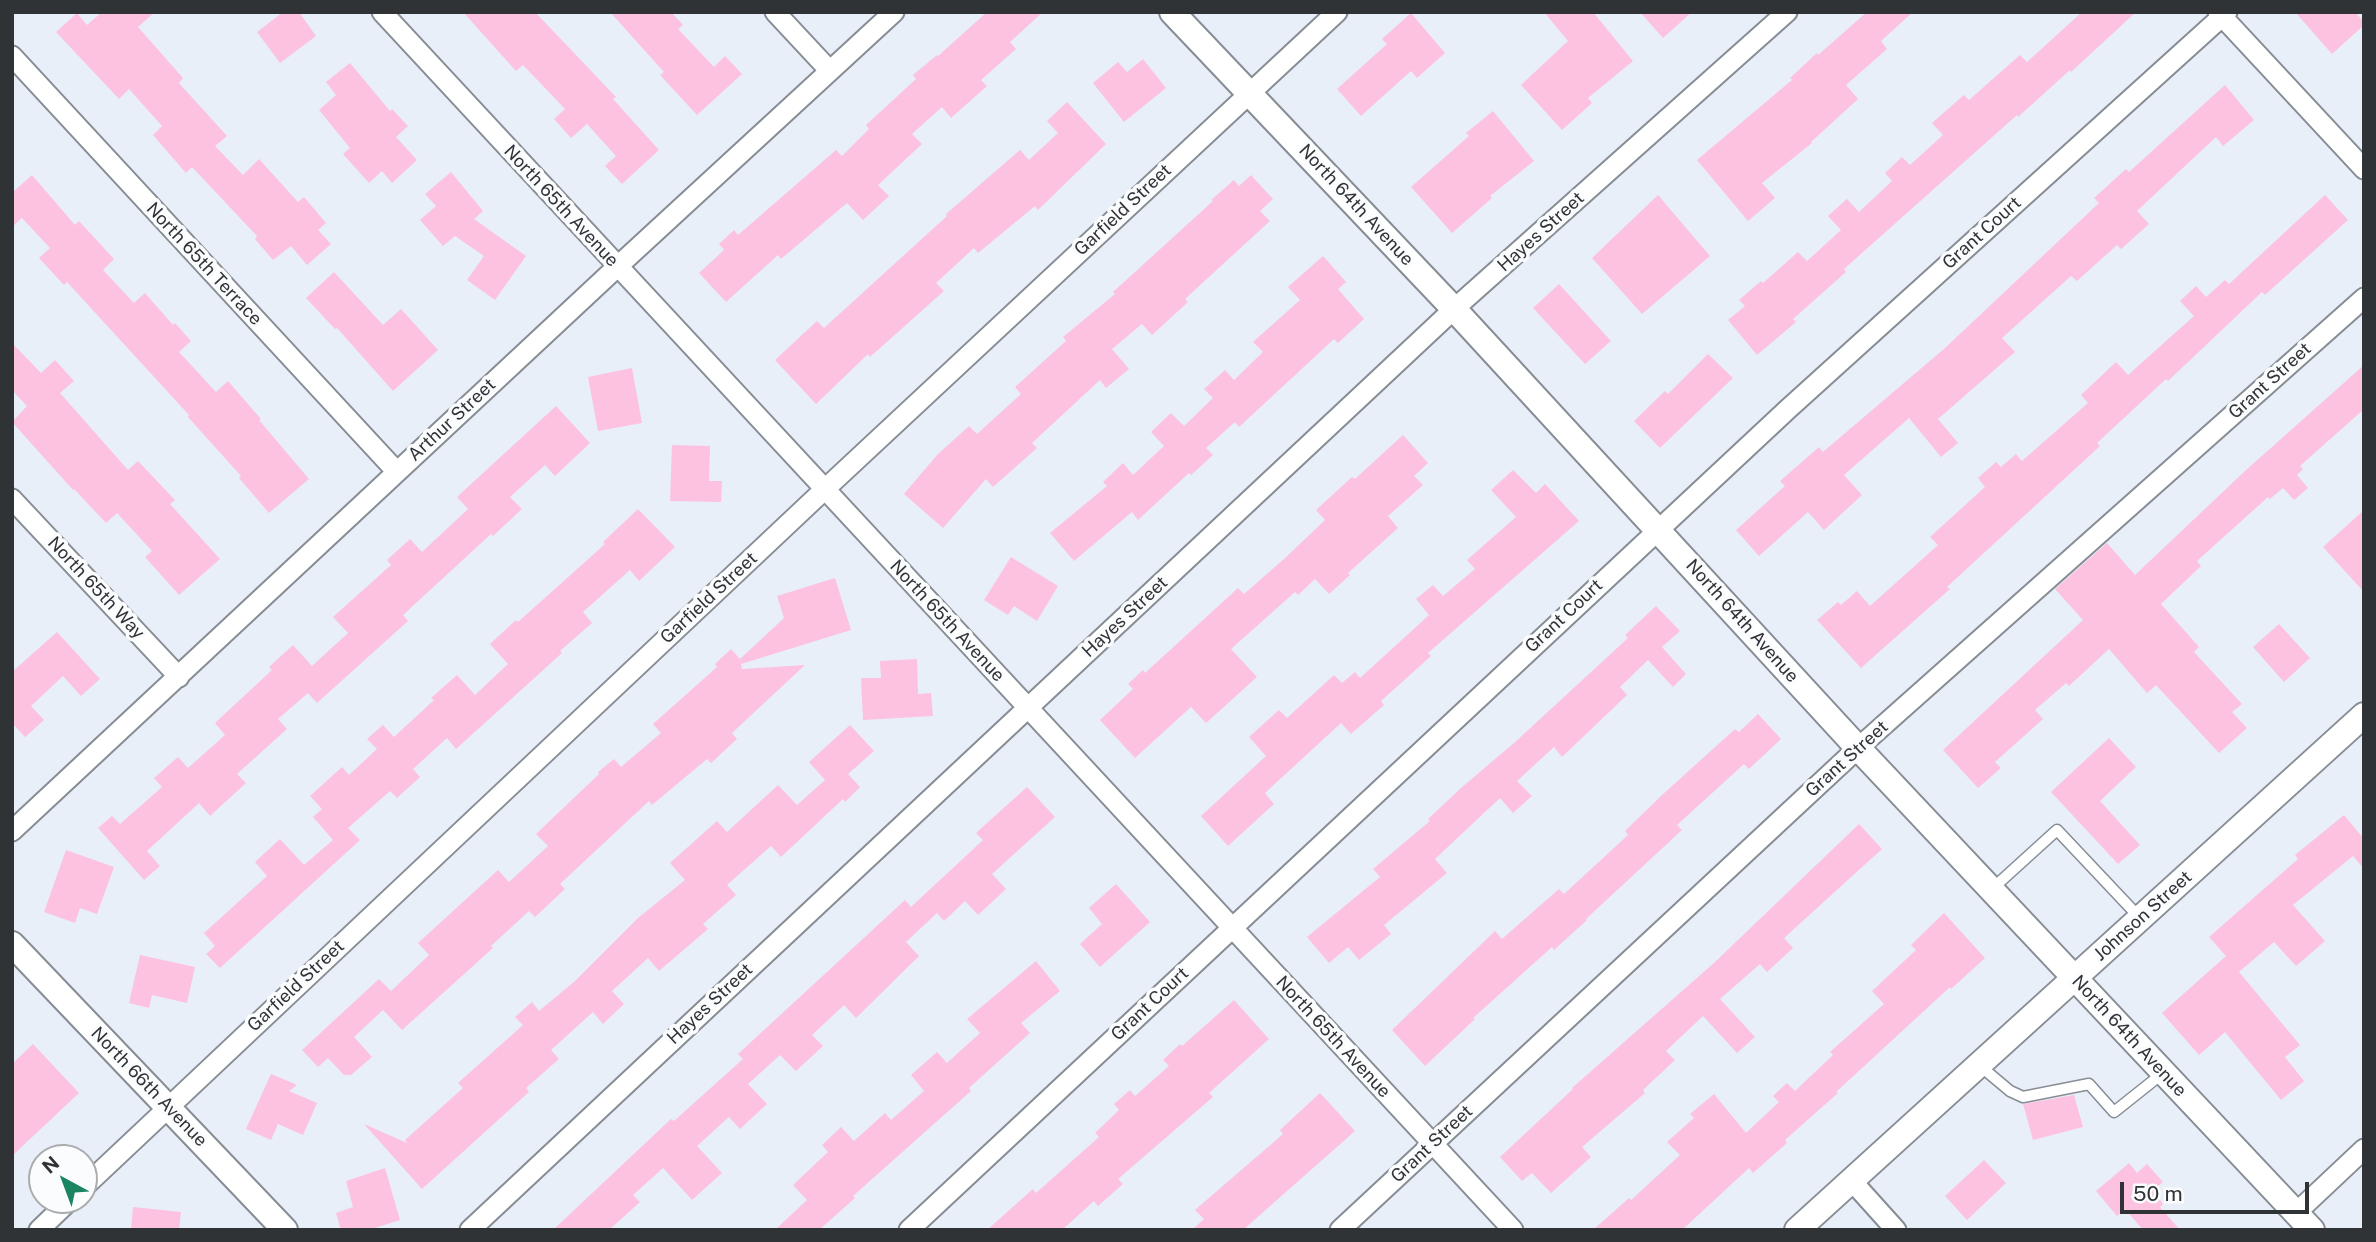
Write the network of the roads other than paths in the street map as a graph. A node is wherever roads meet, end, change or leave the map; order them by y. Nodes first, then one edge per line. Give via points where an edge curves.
1 (382, 12) edge
2 (775, 12) edge
3 (894, 12) edge
4 (1172, 12) edge
5 (1337, 12) edge
6 (1787, 12) edge
7 (2222, 14) edge
8 (12, 56) edge
9 (830, 71) junction
10 (1250, 92) junction
11 (2364, 169) edge
12 (617, 267) junction
13 (2364, 298) edge
14 (1454, 309) junction
15 (397, 472) junction
16 (824, 490) junction
17 (12, 499) edge
18 (1659, 529) junction
19 (179, 677) junction
20 (1028, 707) junction
21 (2364, 715) edge
22 (1858, 748) junction
23 (12, 831) edge
24 (1991, 889) junction
25 (2140, 918) junction
26 (1231, 929) junction
27 (12, 944) edge
28 (2074, 978) junction
29 (1978, 1065) junction
30 (2164, 1073) junction
31 (167, 1106) junction
32 (1433, 1143) junction
33 (2364, 1149) edge
34 (98, 1173) edge
35 (1851, 1180) junction
36 (56, 1214) edge
37 (2304, 1221) edge
38 (39, 1230) edge
39 (285, 1230) edge
40 (470, 1230) edge
41 (909, 1230) edge
42 (1340, 1230) edge
43 (1513, 1230) edge
44 (1797, 1230) edge
45 (1896, 1230) edge

1 - 12 street, North 65th Avenue
2 - 9 street
3 - 9 street, Arthur Street
4 - 10 street, North 64th Avenue
5 - 10 street, Garfield Street
6 - 14 street, Hayes Street
7 - 11 street
7 - 18 street, Grant Court
8 - 15 street, North 65th Terrace
9 - 12 street, Arthur Street
10 - 14 street, North 64th Avenue
10 - 16 street, Garfield Street
12 - 15 street, Arthur Street
12 - 16 street, North 65th Avenue
13 - 22 street, Grant Street
14 - 18 street, North 64th Avenue
14 - 20 street, Hayes Street
15 - 19 street, Arthur Street
16 - 20 street, North 65th Avenue
16 - 31 street, Garfield Street
17 - 19 street, North 65th Way
18 - 22 street, North 64th Avenue
18 - 26 street, Grant Court
19 - 23 street, Arthur Street
20 - 26 street, North 65th Avenue
20 - 40 street, Hayes Street
21 - 25 street, Johnson Street
22 - 24 street, North 64th Avenue
22 - 32 street, Grant Street
24 - 25 lane via 2057,830
24 - 28 street, North 64th Avenue
25 - 28 street, Johnson Street
26 - 32 street, North 65th Avenue
26 - 41 street, Grant Court
27 - 31 street, North 66th Avenue
28 - 29 street, Johnson Street
28 - 30 street, North 64th Avenue
29 - 30 lane via 2023,1097 2089,1084 2114,1112
29 - 35 street, Johnson Street
30 - 37 street, North 64th Avenue
31 - 34 street, Garfield Street
31 - 39 street, North 66th Avenue
32 - 42 street, Grant Street
32 - 43 street, North 65th Avenue
33 - 37 street
35 - 44 street, Johnson Street
35 - 45 street
36 - 38 street

